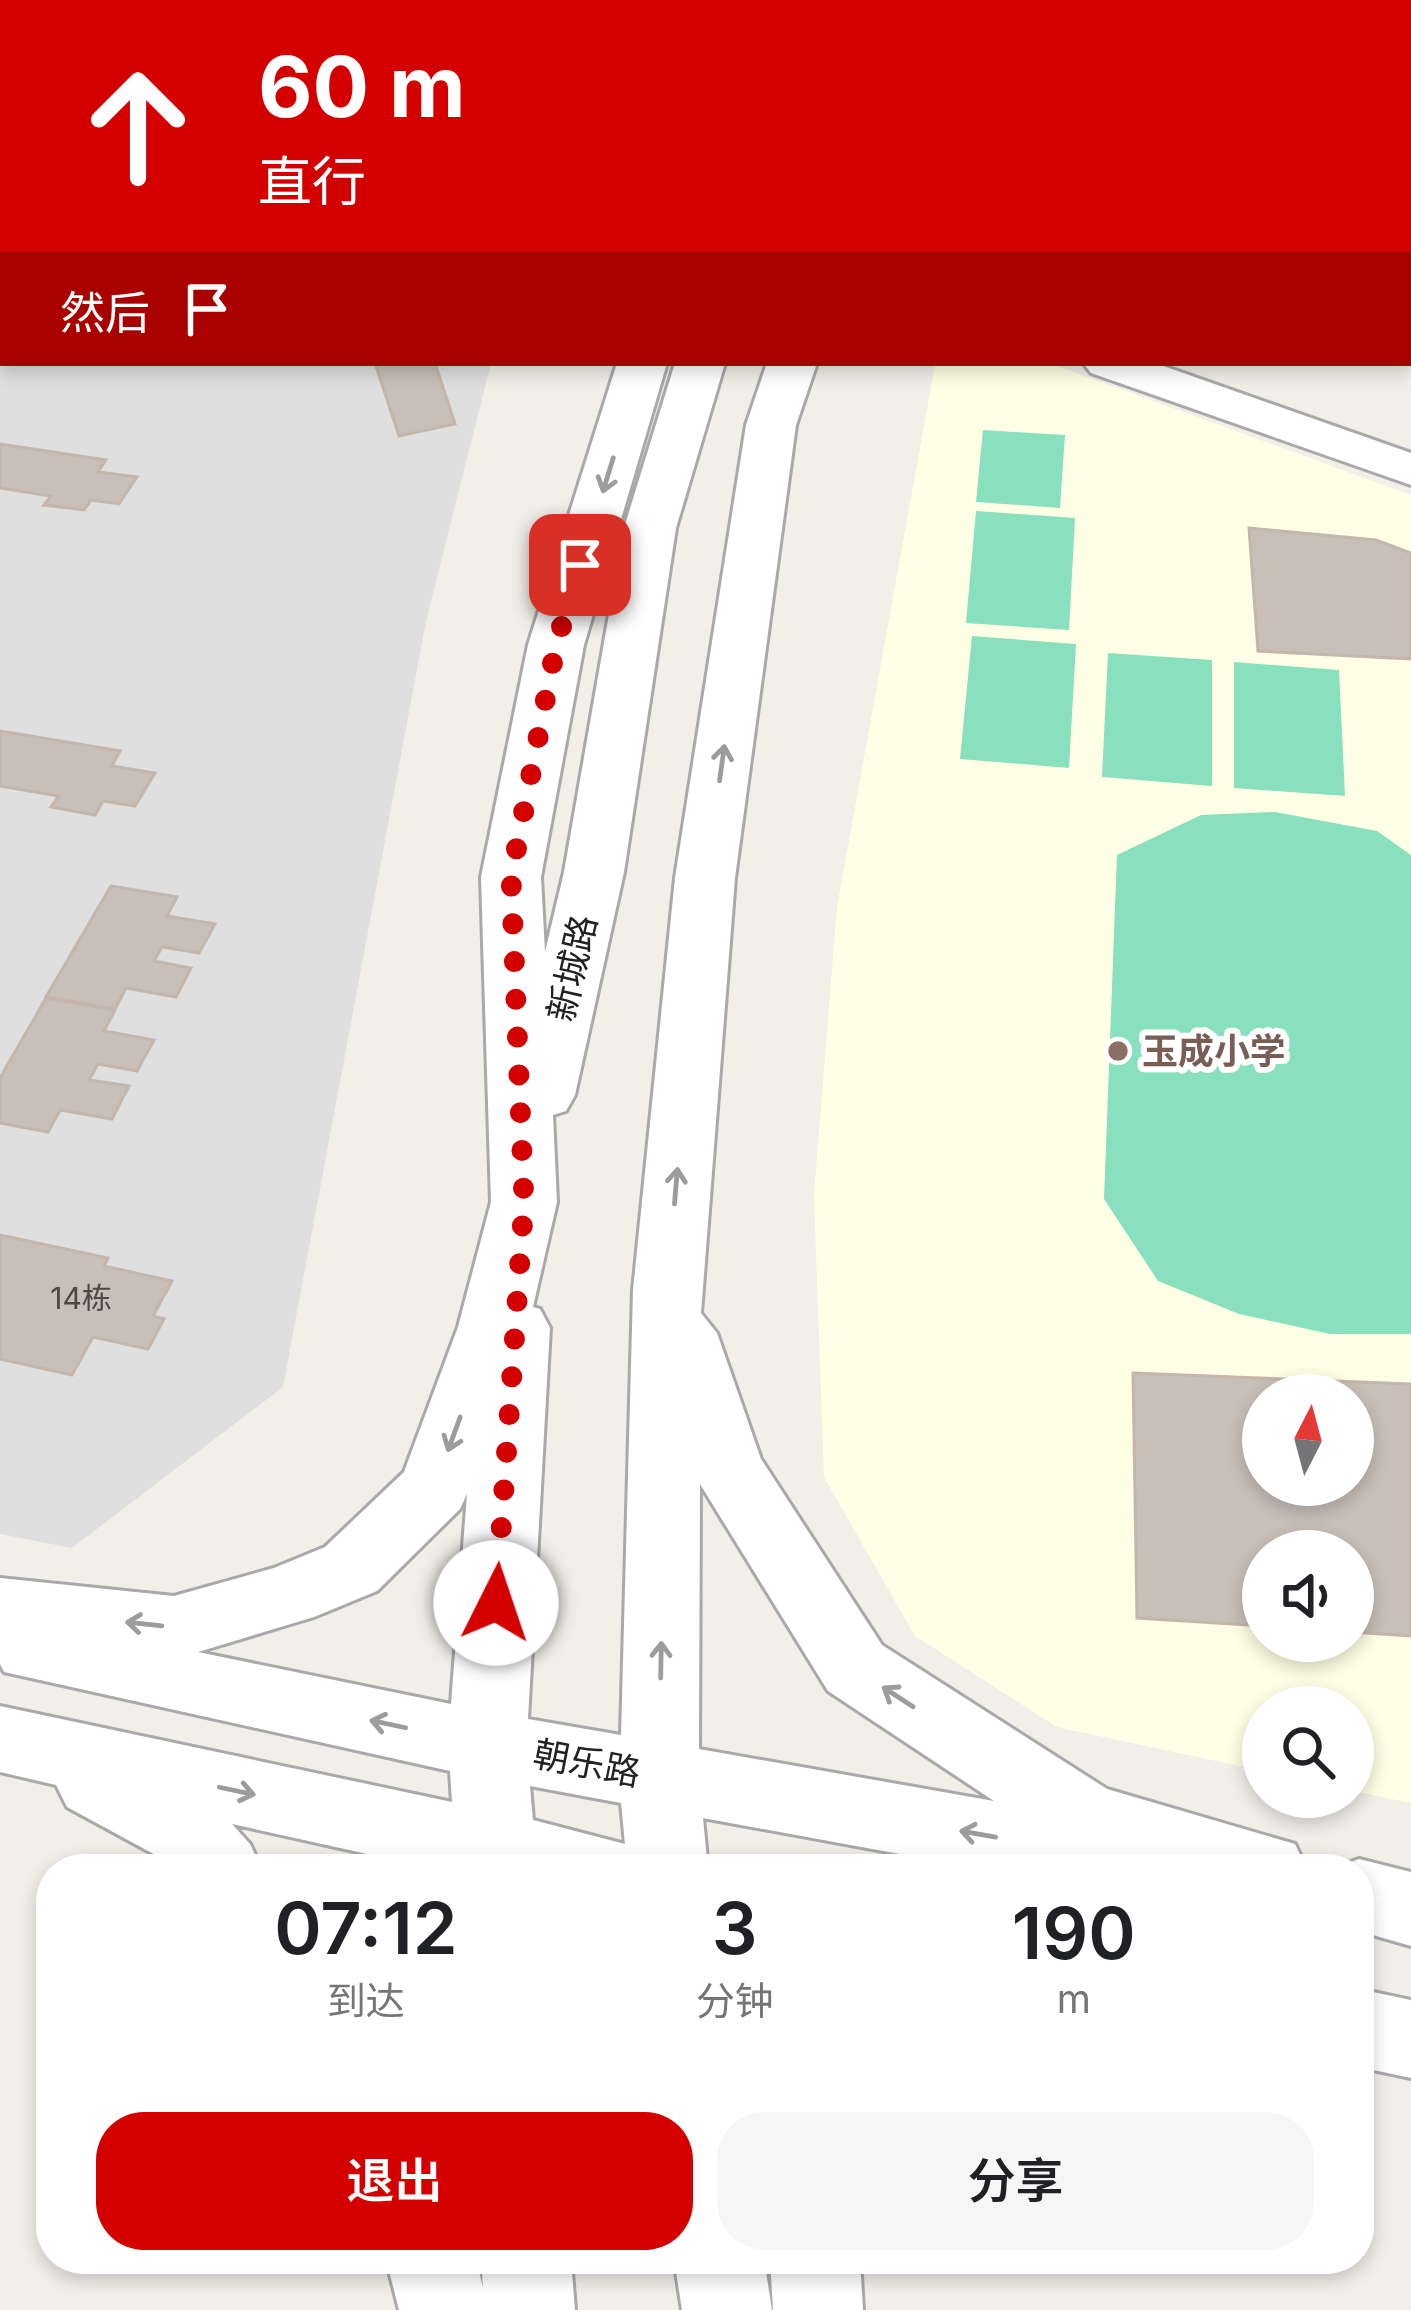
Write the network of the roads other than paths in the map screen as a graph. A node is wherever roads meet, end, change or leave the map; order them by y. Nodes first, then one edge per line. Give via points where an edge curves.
1 (641, 366) edge
2 (699, 366) edge
3 (791, 366) edge
4 (1116, 366) edge
5 (1411, 470) edge
6 (524, 1202) junction
7 (667, 1290) junction
8 (0, 1610) edge
9 (0, 1642) edge
10 (12, 1741) edge
11 (487, 1745) junction
12 (659, 1777) junction
13 (208, 1854) edge
14 (479, 1854) edge
15 (496, 1854) edge
16 (666, 1854) edge
17 (1092, 1854) edge
18 (1213, 1854) edge
19 (1374, 1901) edge
20 (1411, 1910) edge
21 (1374, 2031) edge
22 (1411, 2039) edge
23 (1411, 2050) edge
24 (1374, 2052) edge
25 (434, 2274) edge
26 (527, 2274) edge
27 (721, 2274) edge
28 (816, 2274) edge
29 (444, 2310) edge
30 (530, 2310) edge
31 (727, 2310) edge
32 (818, 2310) edge

1 -> 6 street via 556,645 511,877
2 - 6 street, 新城路 via 650,528 593,872
7 -> 3 street via 705,878 771,425
4 - 5 street
6 -> 8 street via 493,1327 434,1488 351,1570 174,1627
6 - 11 street, 新城路
12 -> 7 street
18 -> 7 street via 1085,1818 855,1669 728,1468
11 -> 9 street, 朝乐路
10 - 13 street via 189,1833
10 -> 14 street
11 - 12 street, 朝乐路
11 - 15 street, 新城路
12 - 16 street
17 -> 12 street, 朝乐路
19 - 20 street
21 - 22 street
23 - 24 street
25 - 29 street
26 - 30 street
27 - 31 street
28 - 32 street

